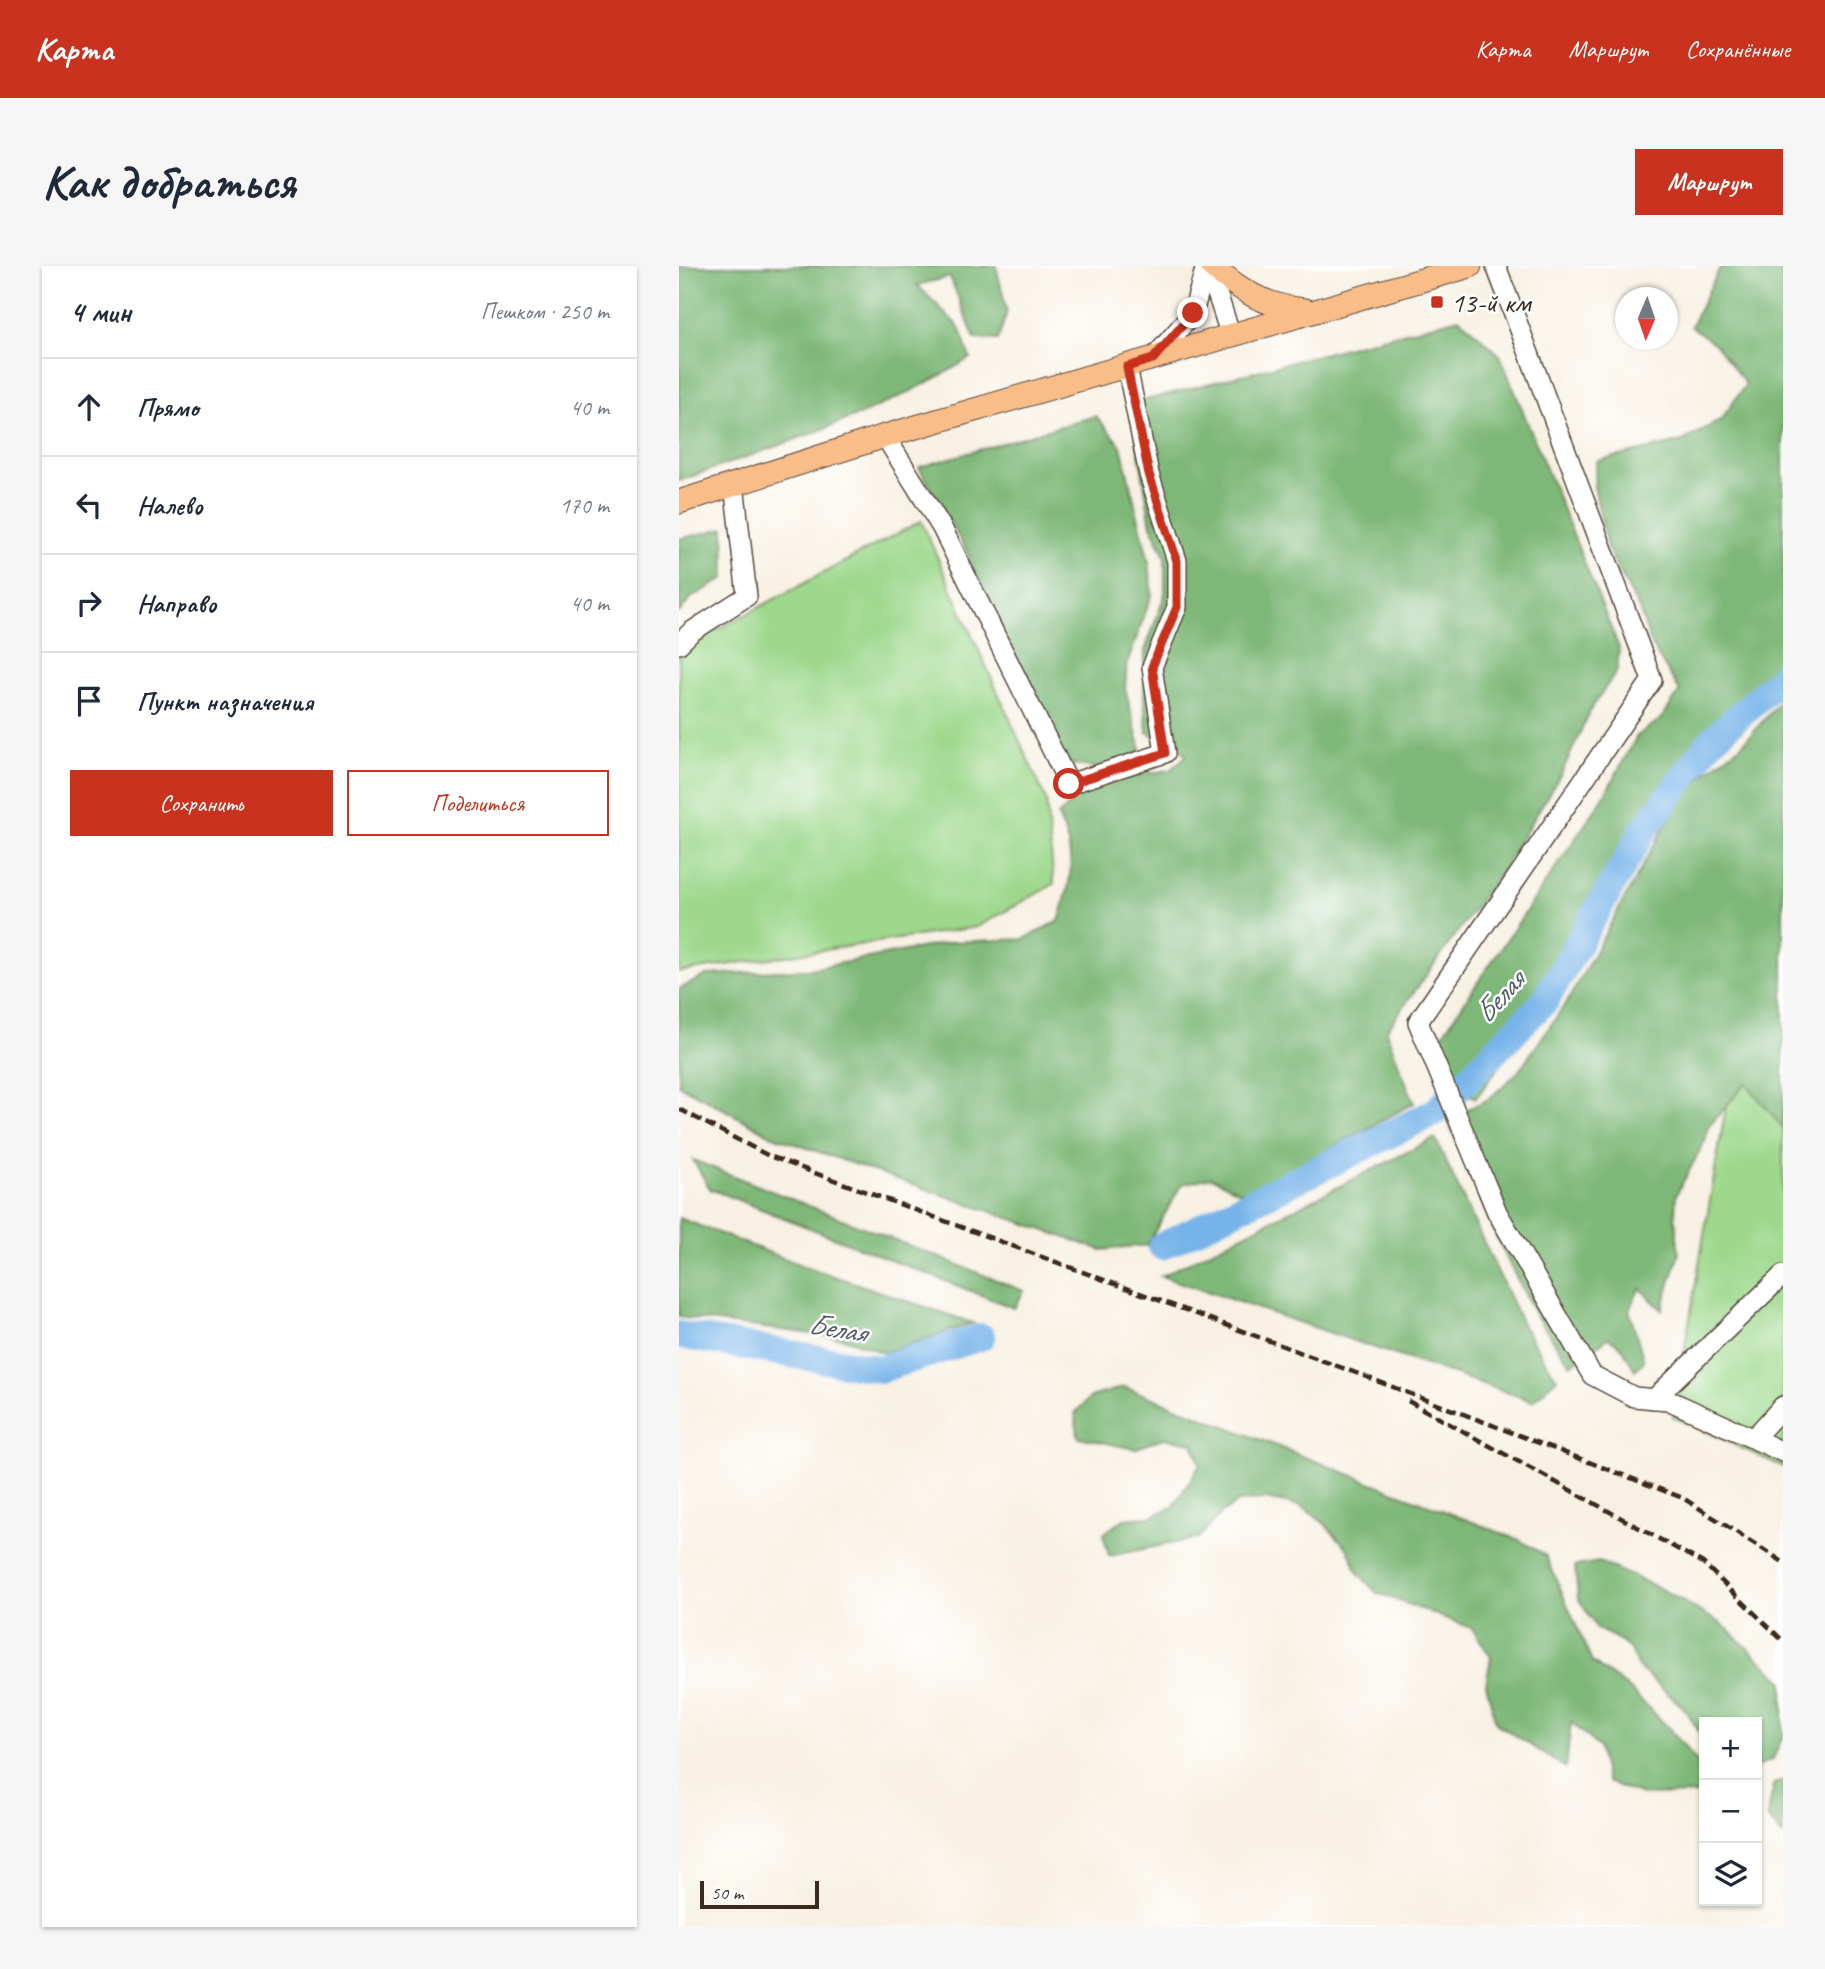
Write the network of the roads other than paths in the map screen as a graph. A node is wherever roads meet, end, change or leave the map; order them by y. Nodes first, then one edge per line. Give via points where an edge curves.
1 (1209, 266) edge
2 (1471, 266) edge
3 (1496, 266) edge
4 (1318, 312) junction
5 (1231, 336) junction
6 (1153, 359) junction
7 (1127, 367) junction
8 (885, 436) junction
9 (734, 484) junction
10 (679, 502) edge
11 (679, 644) edge
12 (1783, 1275) edge
13 (1654, 1399) junction
14 (1783, 1406) edge
15 (1754, 1438) junction
16 (1783, 1452) edge

1 - 4 main road via 1275,307
1 - 5 street
1 - 6 street via 1193,313
2 - 4 main road
3 - 13 street via 1652,680 1418,1022 1497,1212 1593,1375 1634,1397
4 - 5 main road
5 - 6 main road
6 - 7 main road
7 - 8 main road
7 - 8 street via 1149,474 1177,561 1177,607 1152,667 1165,753 1069,784 942,528
8 - 9 main road
9 - 10 main road
9 - 11 street via 747,596
12 - 13 street
13 - 15 street via 1668,1400
14 - 15 street
15 - 16 street

